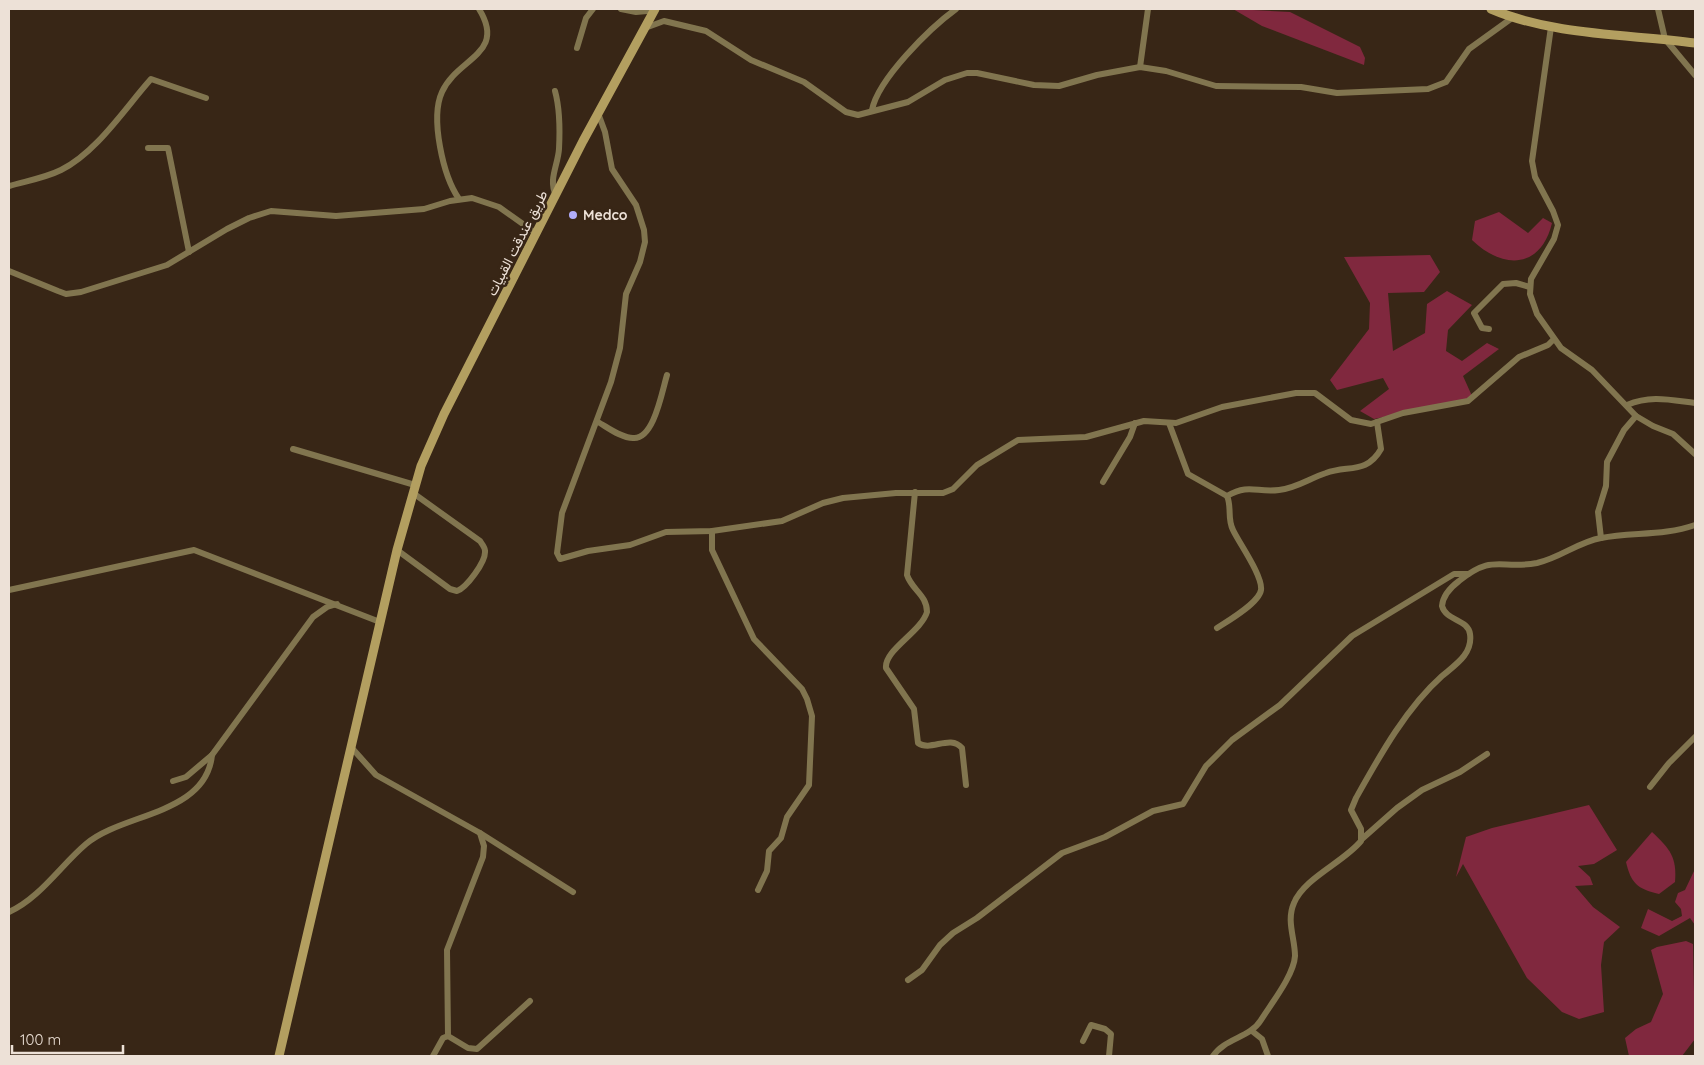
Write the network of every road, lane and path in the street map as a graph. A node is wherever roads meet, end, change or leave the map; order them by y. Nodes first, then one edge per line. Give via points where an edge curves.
1 (479, 9) edge
2 (593, 9) edge
3 (621, 9) edge
4 (956, 9) edge
5 (1148, 9) edge
6 (1491, 9) edge
7 (1658, 9) edge
8 (649, 12) edge
9 (1512, 18) junction
10 (1551, 27) junction
11 (644, 28) junction
12 (1665, 39) junction
13 (1695, 43) edge
14 (577, 48) dead end
15 (1140, 67) junction
16 (1695, 75) edge
17 (555, 91) dead end
18 (206, 98) dead end
19 (872, 110) junction
20 (598, 113) junction
21 (148, 148) dead end
22 (9, 186) edge
23 (556, 195) junction
24 (460, 199) junction
25 (537, 234) junction
26 (190, 252) junction
27 (9, 270) edge
28 (1530, 287) junction
29 (1489, 329) dead end
30 (1553, 340) junction
31 (667, 375) dead end
32 (1695, 403) edge
33 (1627, 405) junction
34 (1636, 416) junction
35 (598, 422) junction
36 (1377, 422) junction
37 (1135, 423) junction
38 (1169, 423) junction
39 (293, 449) dead end
40 (1695, 454) edge
41 (1103, 482) dead end
42 (414, 489) junction
43 (915, 492) junction
44 (1227, 496) junction
45 (1695, 525) edge
46 (712, 531) junction
47 (1602, 538) junction
48 (397, 550) junction
49 (1468, 574) junction
50 (9, 590) edge
51 (337, 604) junction
52 (380, 622) junction
53 (1217, 628) dead end
54 (1695, 737) edge
55 (351, 747) junction
56 (1486, 754) dead end
57 (212, 756) junction
58 (173, 781) dead end
59 (966, 785) dead end
60 (1650, 787) dead end
61 (480, 833) junction
62 (1362, 839) junction
63 (758, 890) dead end
64 (572, 892) dead end
65 (9, 912) edge
66 (908, 980) dead end
67 (530, 1001) dead end
68 (1252, 1031) junction
69 (448, 1036) junction
70 (1084, 1041) dead end
71 (279, 1056) edge
72 (433, 1056) edge
73 (1109, 1056) edge
74 (1213, 1056) edge
75 (1268, 1056) edge

1 - 24 street via 488,25 488,39 445,86 439,103 442,160 448,180
2 - 14 street via 586,18
3 - 8 street
4 - 19 street via 904,59 878,94
5 - 15 street
6 - 9 main road
7 - 12 street
8 - 11 main road, طريق عندقت القبيات
9 - 10 main road
9 - 15 street via 1469,49 1446,82 1428,89 1337,93 1301,87 1216,86
10 - 12 main road
10 - 28 street via 1532,161 1535,177 1558,226
11 - 19 street via 664,22 706,31 767,68 804,82 852,114
11 - 20 main road, طريق عندقت القبيات
12 - 13 main road
12 - 16 street
15 - 19 street via 1059,86 1034,86 967,72 945,80 908,102
17 - 23 street via 559,151 552,184
18 - 22 street via 151,79 117,120 76,160 50,174
20 - 23 main road, طريق عندقت القبيات
20 - 35 street via 612,169 636,205 645,242 626,294 620,348
21 - 26 street via 168,148
23 - 25 main road, طريق عندقت القبيات
24 - 25 street via 486,201
24 - 26 street via 424,209 336,216 271,211 242,222
25 - 42 main road, طريق عندقت القبيات via 428,446
26 - 27 street via 167,265 74,294 58,291
28 - 29 street via 1502,284 1474,313 1482,328
28 - 30 street via 1532,304
30 - 33 street via 1592,370
30 - 36 street via 1518,357 1468,401 1403,413
31 - 35 street via 653,421 645,434 629,438
32 - 33 street via 1648,398
33 - 34 street
34 - 40 street via 1673,434
34 - 47 street via 1624,430 1607,462 1606,486 1598,512
35 - 46 street via 562,513 558,558 630,545 666,532
36 - 38 street via 1366,424 1351,420 1322,396 1305,392 1222,407
36 - 44 street via 1381,449 1359,468 1327,472 1290,488 1245,488
37 - 38 street
37 - 41 street
37 - 43 street via 1086,437 1018,440 978,465 948,491
38 - 44 street via 1188,474
39 - 42 street
42 - 48 main road, طريق عندقت القبيات
42 - 48 street via 480,541 485,555 467,585 457,591
43 - 46 street via 843,498 823,503 787,520
43 - 59 street via 907,575 923,595 927,612 921,624 888,656 886,668 914,710 918,743 926,746 949,742 962,748
44 - 53 street via 1232,528 1261,588 1254,600
45 - 47 street via 1666,532
46 - 63 street via 712,550 754,639 802,689 812,716 809,785 787,817 781,838 770,851 767,871
47 - 49 street via 1543,561 1485,564
48 - 52 main road, طريق عندقت القبيات
49 - 62 street via 1446,595 1442,606 1448,616 1470,630 1469,646 1465,656 1433,685 1404,721 1360,791 1351,810 1361,829
49 - 66 street via 1454,574 1352,636 1280,706 1232,740 1206,766 1183,804 1153,811 1111,835 1062,853 947,938 922,970
50 - 51 street via 194,550
51 - 52 street
51 - 57 street via 313,617
52 - 55 main road, طريق عندقت القبيات
54 - 60 street
55 - 61 street via 376,775
55 - 71 main road, طريق عندقت القبيات
56 - 62 street via 1460,772 1422,790
57 - 58 street via 186,777
57 - 65 street via 208,772 194,789 156,813 100,833 29,898
61 - 64 street
61 - 69 street via 483,857 447,950
62 - 68 street via 1297,897 1291,914 1295,955 1292,969
67 - 69 street via 477,1049 468,1048
68 - 74 street via 1221,1047
68 - 75 street via 1262,1039
69 - 72 street via 443,1038
70 - 73 street via 1090,1025 1105,1029 1111,1034

